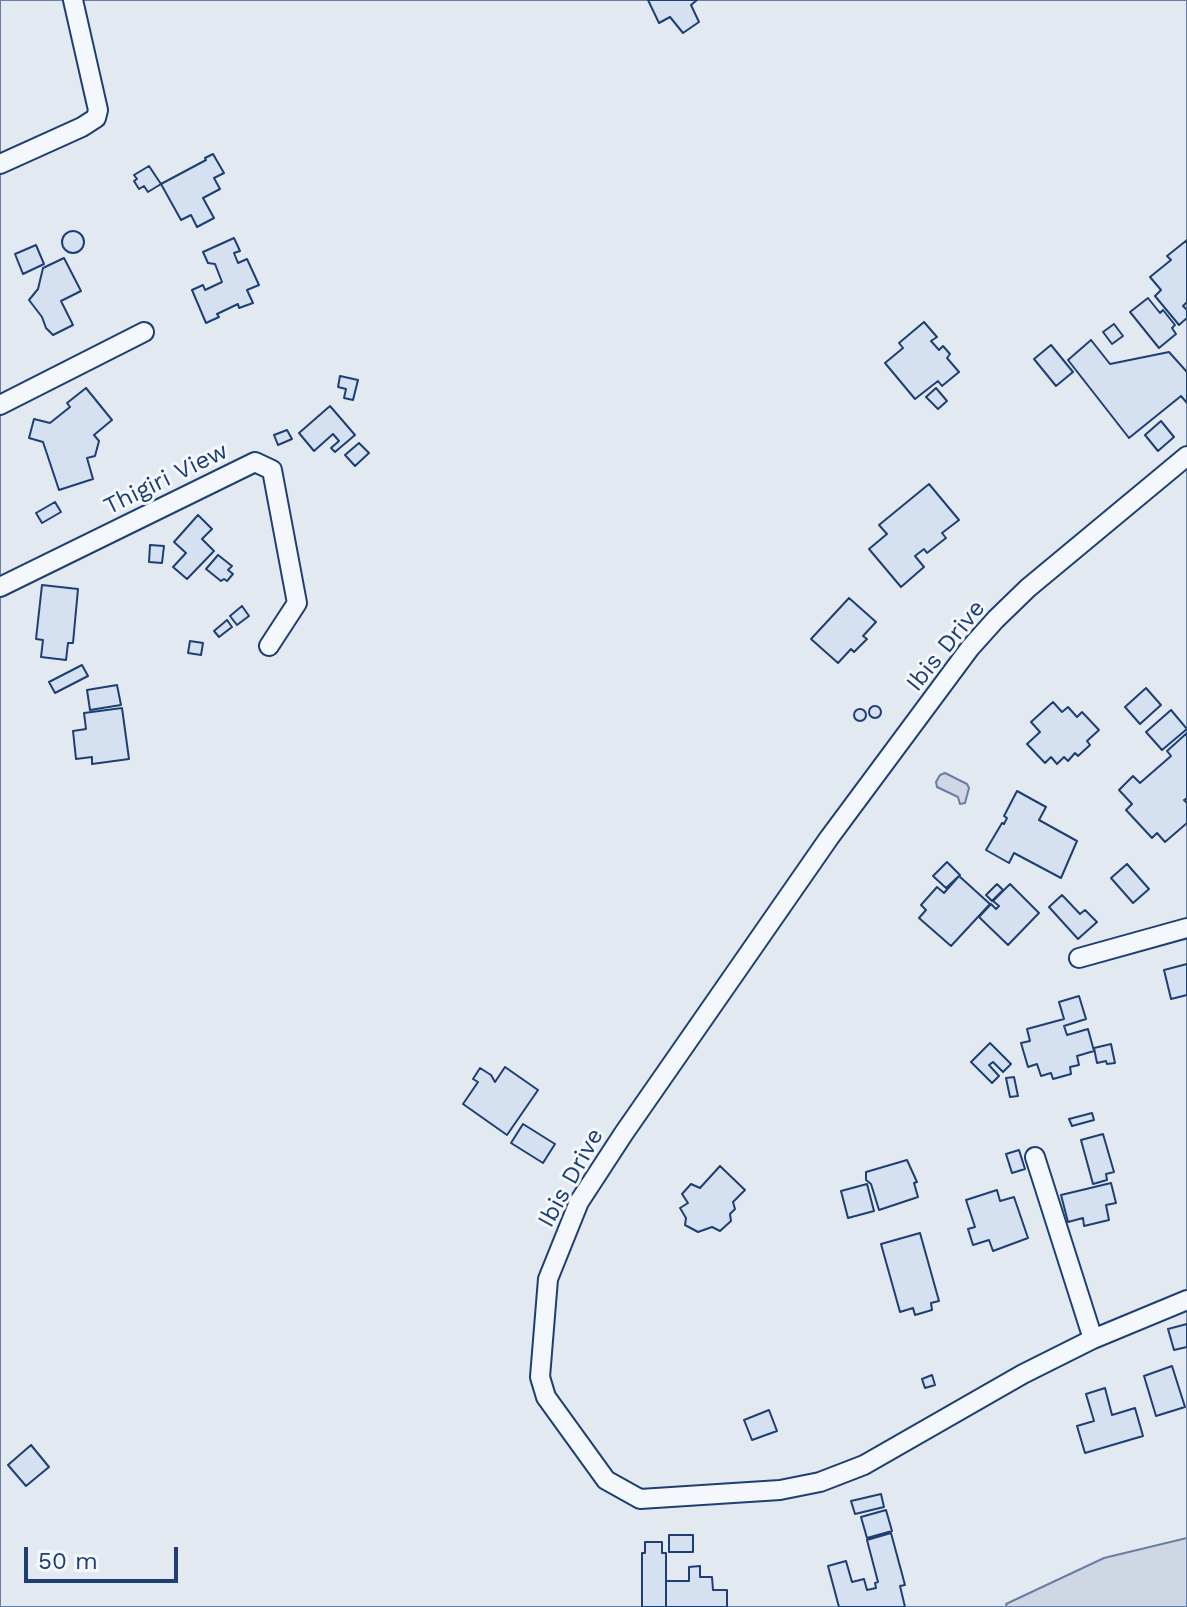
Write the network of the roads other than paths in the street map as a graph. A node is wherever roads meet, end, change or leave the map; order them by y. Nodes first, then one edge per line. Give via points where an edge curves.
1 (73, 0) edge
2 (0, 164) edge
3 (144, 332) dead end
4 (0, 405) edge
5 (1187, 456) edge
6 (0, 587) edge
7 (269, 646) dead end
8 (1187, 928) edge
9 (1079, 958) dead end
10 (1035, 1157) dead end
11 (1187, 1300) edge
12 (1093, 1339) junction

1 - 2 street via 96,118
3 - 4 street
5 - 12 street, Ibis Drive via 996,619 820,851 579,1202 548,1279 540,1377 546,1397 606,1480 640,1499 687,1497 780,1490 864,1465
6 - 7 street, Thigiri View via 255,462 272,470 297,603
8 - 9 street
10 - 12 street
11 - 12 street, Ibis Drive

